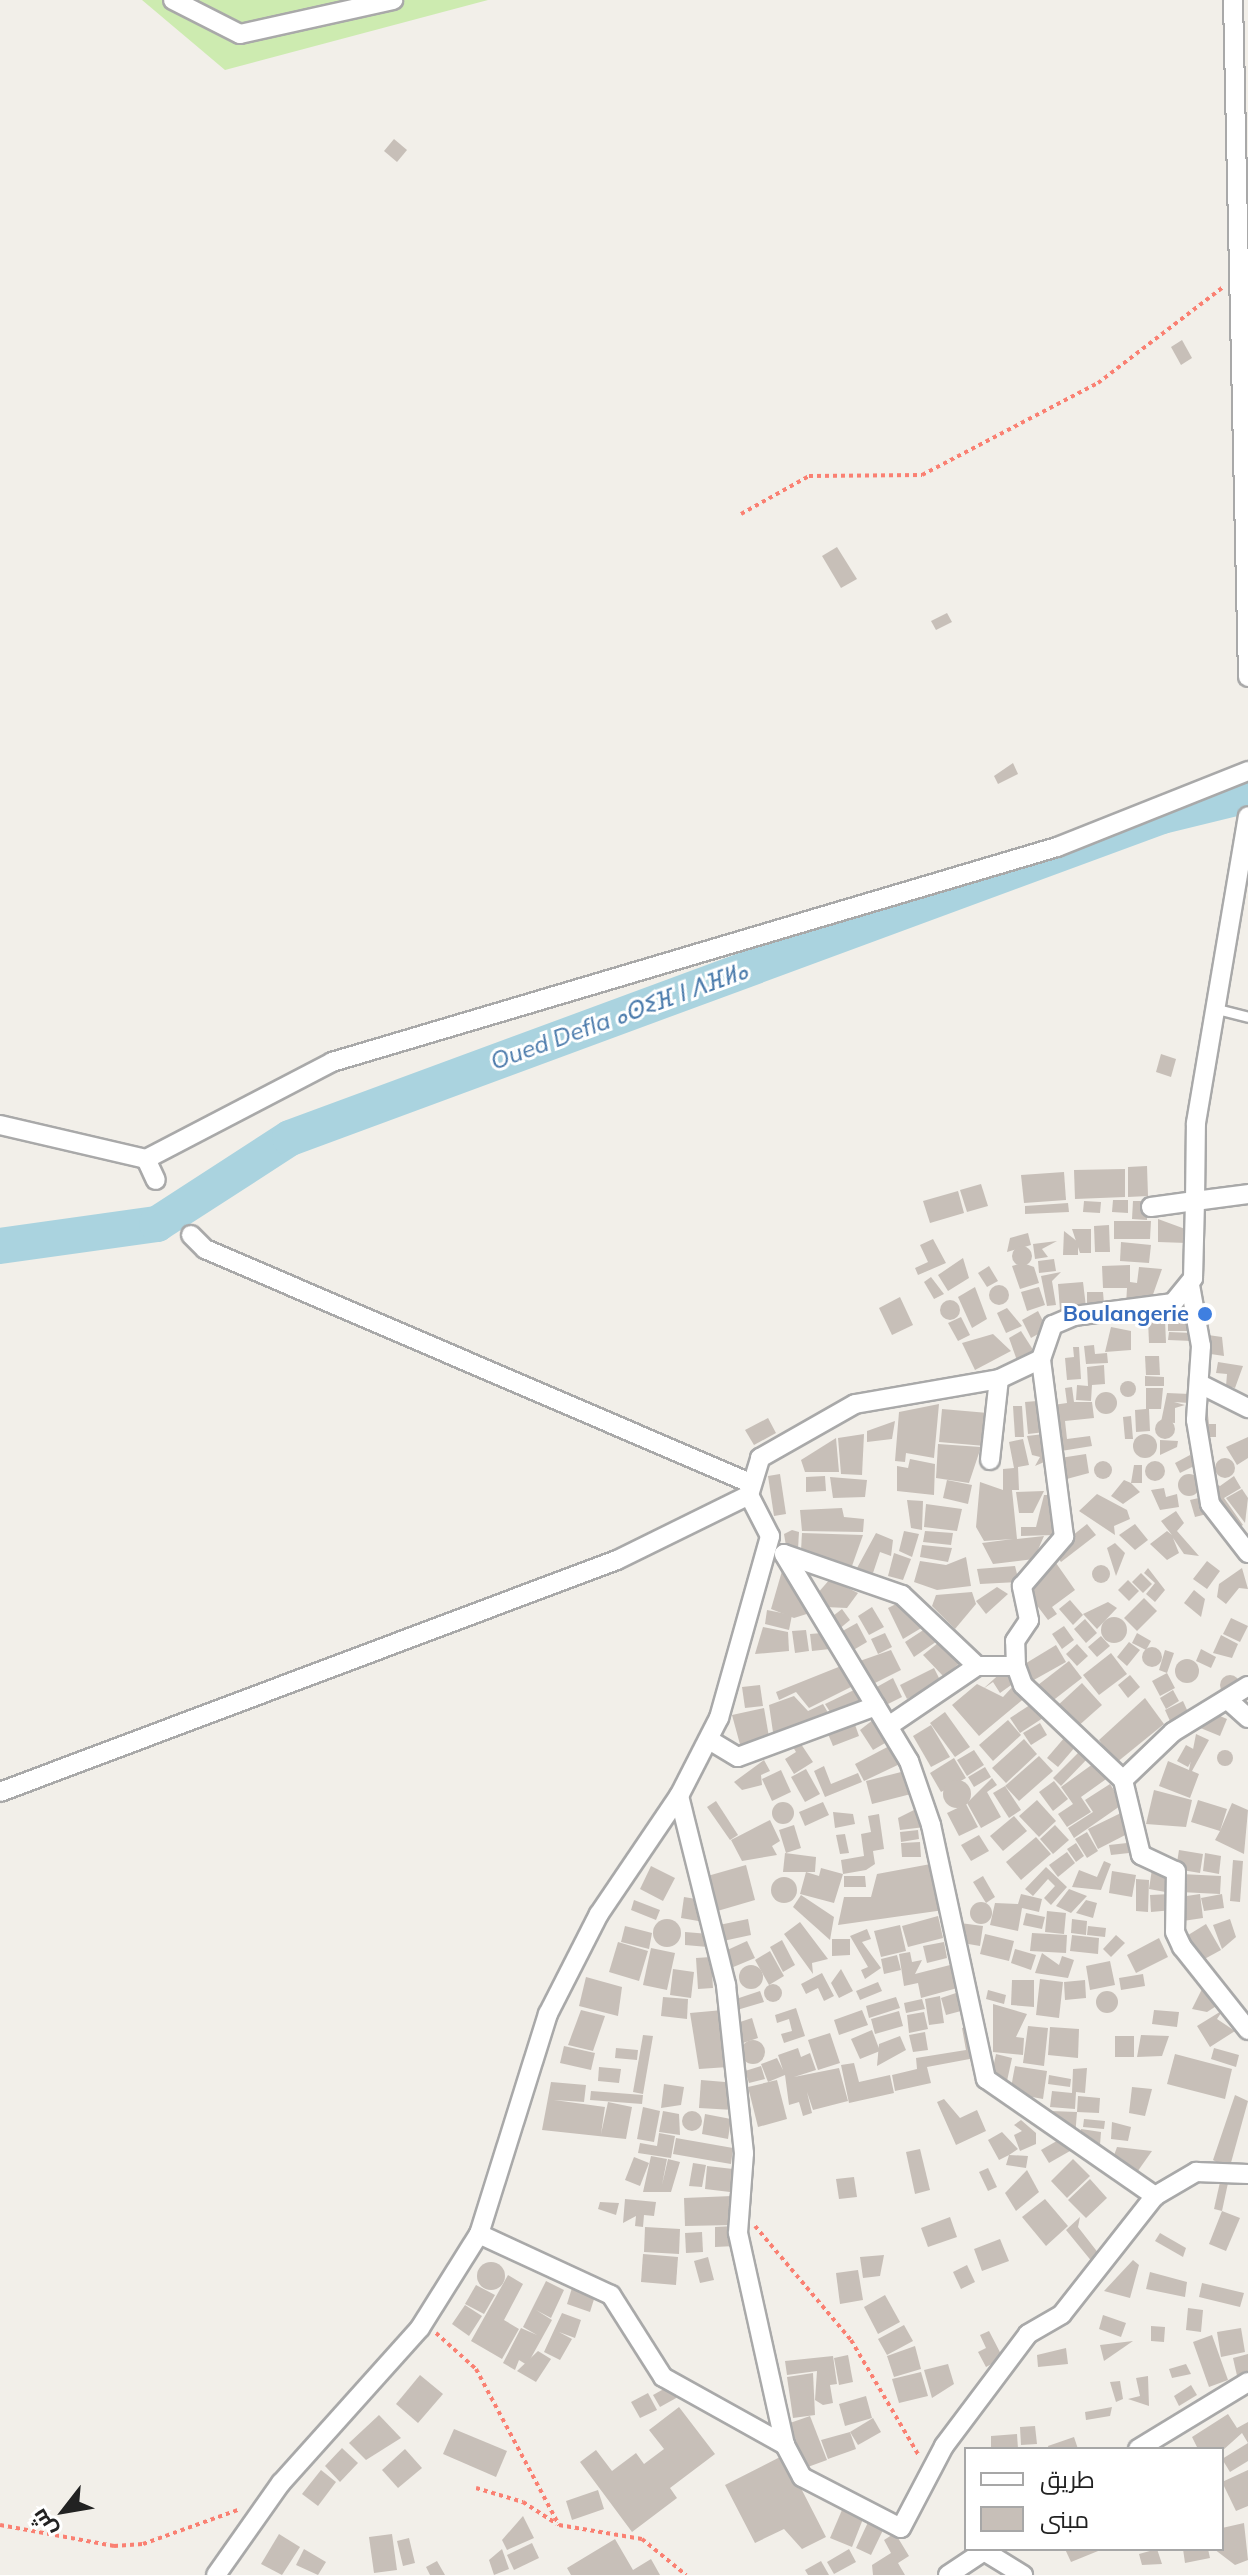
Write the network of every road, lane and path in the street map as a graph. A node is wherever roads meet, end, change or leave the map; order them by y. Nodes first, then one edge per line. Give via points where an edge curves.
1 (173, 0) edge
2 (393, 0) edge
3 (1233, 0) edge
4 (1234, 279) junction
5 (741, 514) dead end
6 (1248, 677) edge
7 (1248, 771) edge
8 (1248, 816) edge
9 (1242, 874) edge
10 (1212, 1007) junction
11 (1248, 1017) edge
12 (0, 1125) edge
13 (146, 1159) junction
14 (156, 1180) dead end
15 (1248, 1194) edge
16 (1195, 1201) junction
17 (1151, 1207) dead end
18 (191, 1235) dead end
19 (1190, 1285) junction
20 (1041, 1359) junction
21 (999, 1379) junction
22 (1200, 1384) junction
23 (1239, 1396) edge
24 (1248, 1408) edge
25 (990, 1460) dead end
26 (750, 1489) junction
27 (770, 1536) junction
28 (1248, 1553) edge
29 (784, 1554) junction
30 (977, 1666) junction
31 (1016, 1666) junction
32 (1248, 1686) edge
33 (1228, 1700) junction
34 (876, 1706) junction
35 (1248, 1718) edge
36 (890, 1725) junction
37 (711, 1741) junction
38 (1123, 1780) junction
39 (0, 1792) edge
40 (679, 1796) junction
41 (1248, 2030) edge
42 (1248, 2174) edge
43 (1155, 2196) junction
44 (735, 2208) junction
45 (479, 2234) junction
46 (424, 2323) junction
47 (1248, 2382) edge
48 (785, 2445) junction
49 (1141, 2447) edge
50 (928, 2471) junction
51 (476, 2488) dead end
52 (273, 2494) junction
53 (0, 2525) edge
54 (559, 2525) junction
55 (984, 2551) edge
56 (987, 2551) edge
57 (216, 2575) edge
58 (686, 2575) edge
59 (948, 2575) edge
60 (1023, 2575) edge

1 - 2 street via 240,34
3 - 4 street
4 - 5 path via 1098,383 922,475 809,476
4 - 6 street
7 - 13 street via 1057,847 332,1062
8 - 9 street
9 - 10 street
10 - 11 lane
10 - 16 street via 1196,1123
12 - 13 street
13 - 14 street
15 - 16 street
16 - 17 street
16 - 19 street
18 - 26 street via 205,1249
19 - 20 street via 1173,1303 1097,1309 1053,1325
19 - 22 street
20 - 21 street
20 - 31 street via 1064,1537 1022,1586 1029,1620 1015,1641
21 - 25 street
21 - 26 street via 855,1404 774,1448
22 - 23 street
22 - 28 street via 1196,1420 1210,1504
23 - 24 street
26 - 27 street
26 - 39 street via 617,1560
27 - 29 street
27 - 37 street
29 - 30 street via 902,1595
29 - 34 street
30 - 31 street
30 - 36 street
31 - 38 street via 1023,1685
32 - 33 street
33 - 35 street
33 - 38 street via 1173,1732
34 - 36 street
34 - 37 street via 738,1757
36 - 43 street via 931,1825 986,2079
37 - 40 street
38 - 41 street via 1141,1855 1176,1871 1175,1932 1182,1947
40 - 44 street via 726,1985 744,2153
40 - 45 street via 599,1914 548,2014
42 - 43 street via 1196,2172
43 - 50 street via 1062,2314 1028,2334
44 - 48 street
44 - 50 path via 771,2240 851,2340
45 - 46 street
45 - 48 street via 611,2295 663,2377
46 - 52 street
46 - 54 path via 476,2369
47 - 49 street
48 - 50 street via 802,2477 901,2528
51 - 54 path via 523,2502
52 - 53 path via 143,2544 68,2543
52 - 57 street
54 - 58 path via 642,2539
55 - 59 street
56 - 60 street

